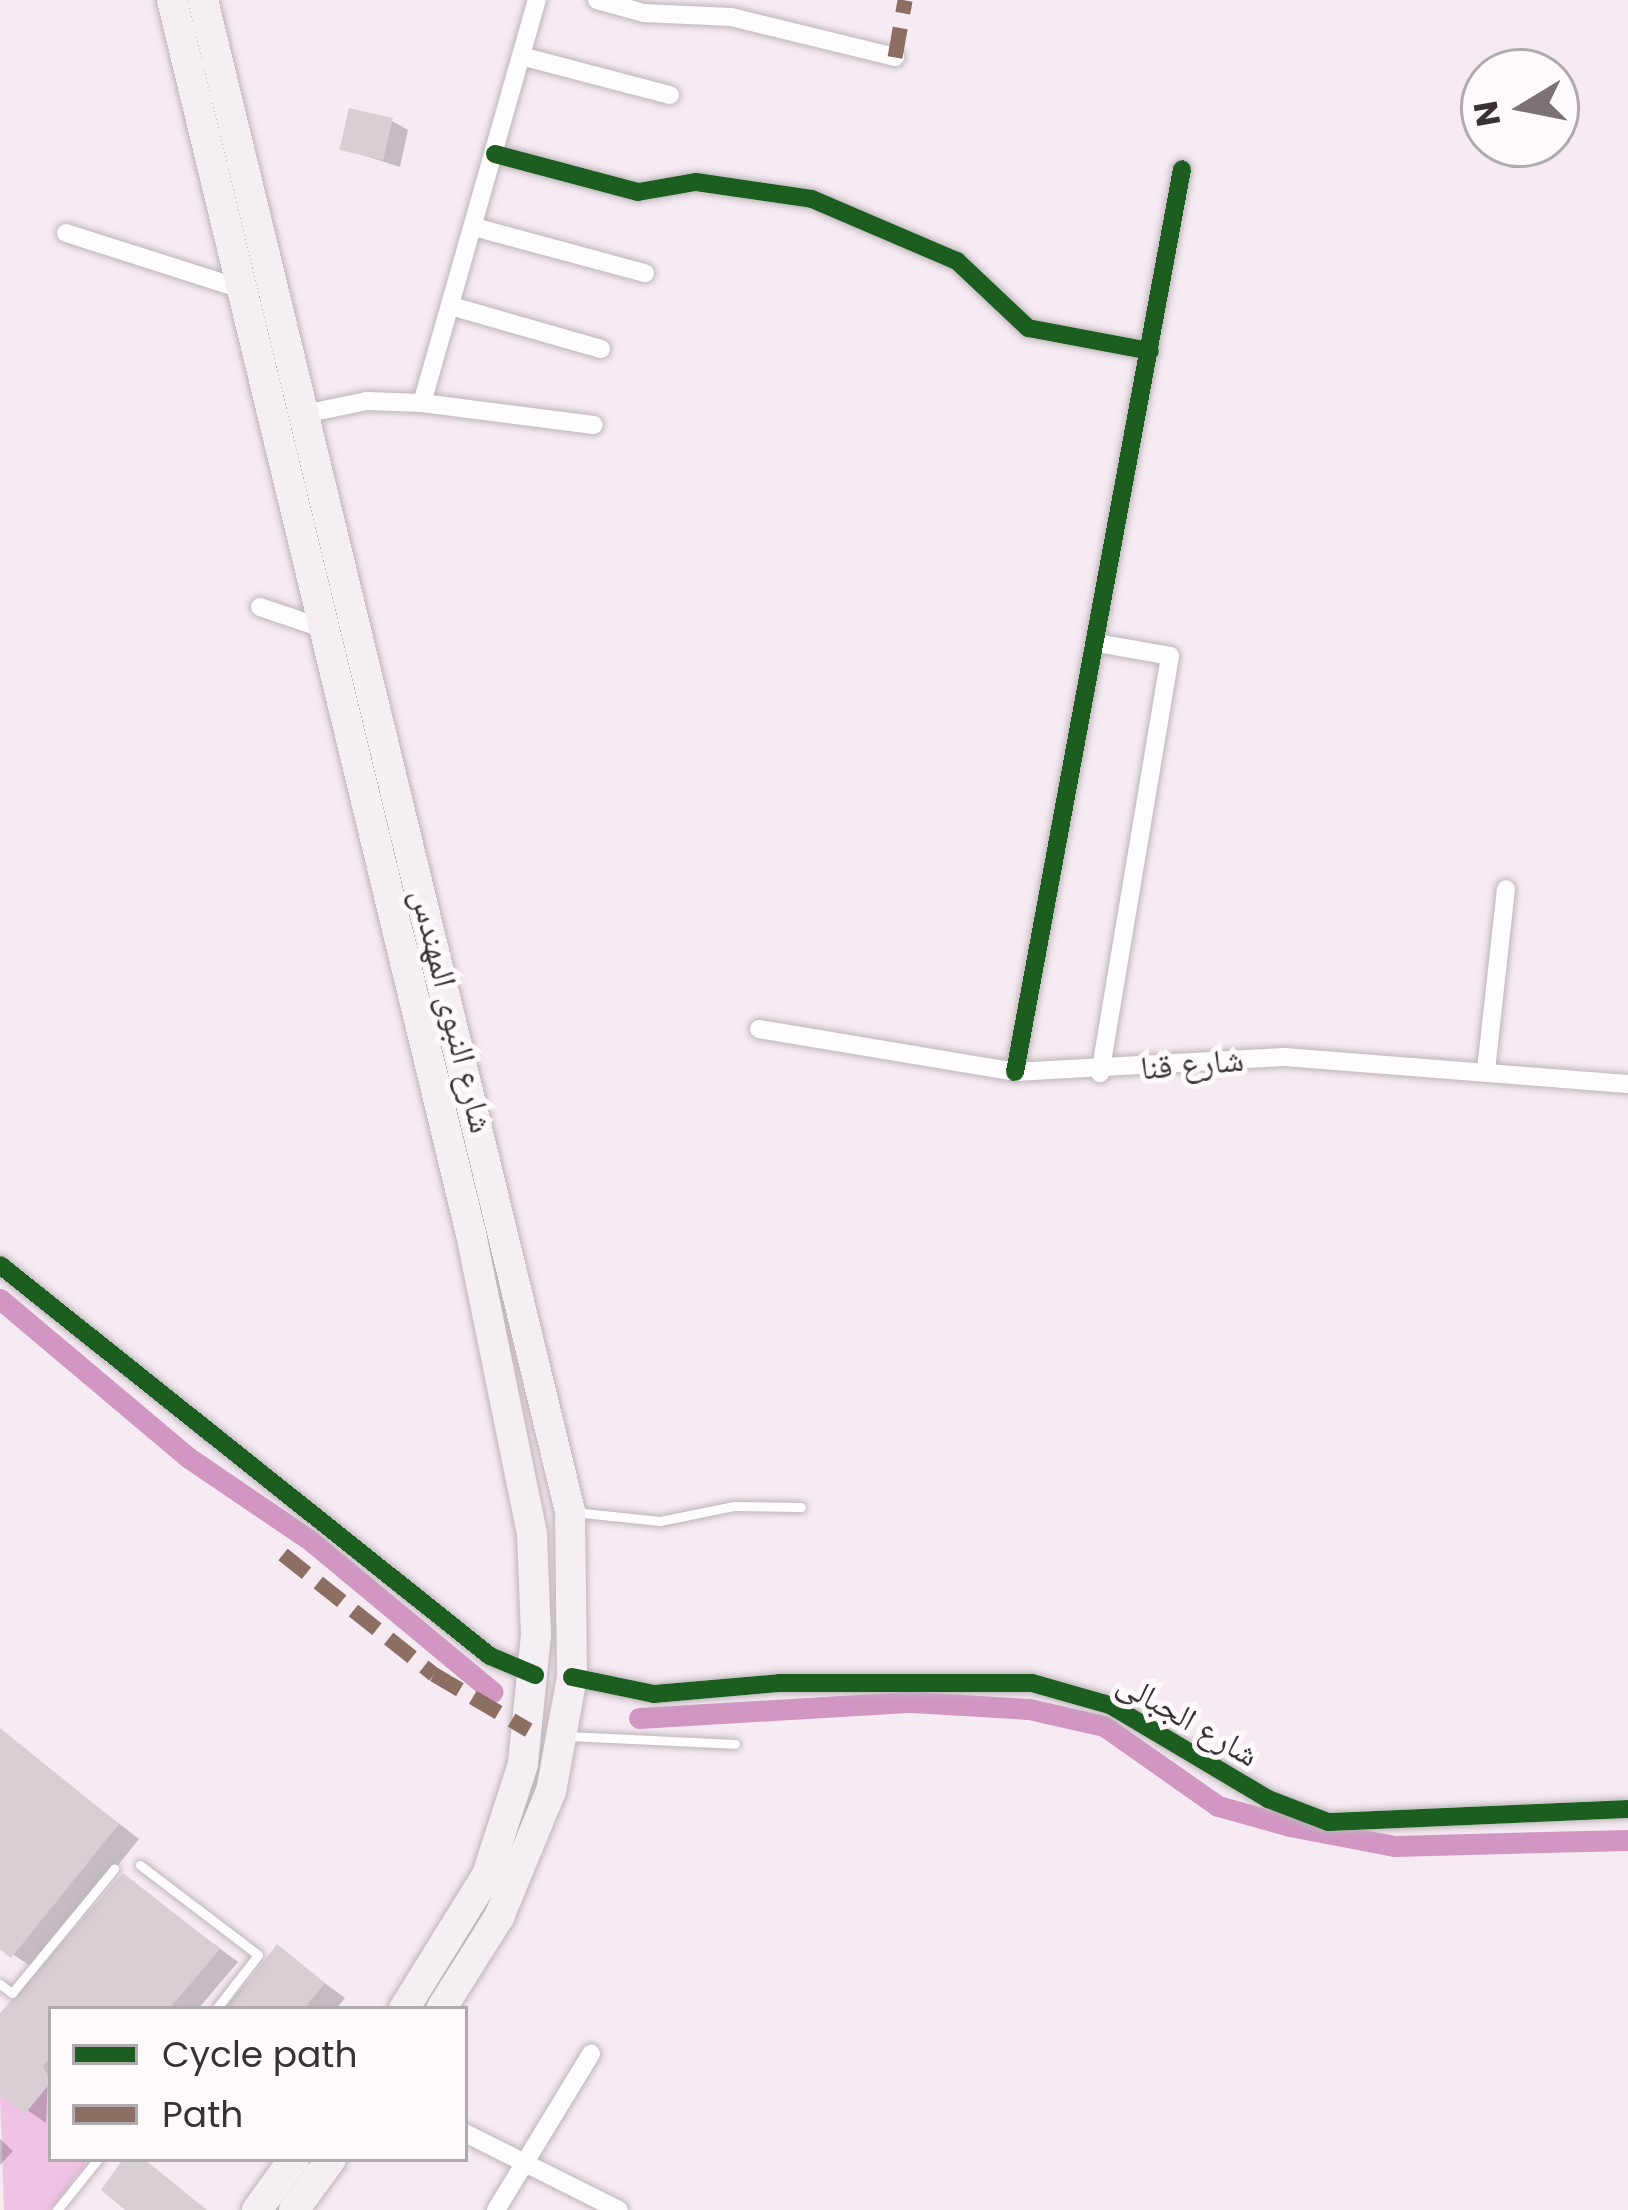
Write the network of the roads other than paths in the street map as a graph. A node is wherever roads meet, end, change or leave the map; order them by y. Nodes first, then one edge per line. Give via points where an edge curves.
1 (172, 0) edge
2 (203, 0) edge
3 (537, 0) edge
4 (597, 0) edge
5 (521, 56) junction
6 (895, 57) dead end
7 (670, 95) dead end
8 (495, 154) junction
9 (1182, 170) dead end
10 (474, 227) junction
11 (66, 232) dead end
12 (644, 273) dead end
13 (241, 289) junction
14 (451, 306) junction
15 (601, 349) dead end
16 (1150, 351) junction
17 (422, 403) junction
18 (304, 413) junction
19 (594, 425) dead end
20 (260, 607) dead end
21 (325, 629) junction
22 (1097, 643) junction
23 (1506, 889) dead end
24 (759, 1029) dead end
25 (1486, 1070) junction
26 (1015, 1072) junction
27 (1100, 1072) junction
28 (1628, 1084) edge
29 (491, 1170) junction
30 (458, 1178) junction
31 (505, 1225) junction
32 (471, 1234) junction
33 (0, 1265) edge
34 (800, 1508) dead end
35 (571, 1511) junction
36 (535, 1675) junction
37 (572, 1677) junction
38 (563, 1735) junction
39 (735, 1744) dead end
40 (1628, 1809) edge
41 (140, 1865) dead end
42 (114, 1869) dead end
43 (0, 1984) edge
44 (217, 2006) edge
45 (406, 2006) edge
46 (443, 2006) edge
47 (591, 2054) dead end
48 (468, 2135) edge
49 (96, 2162) edge
50 (292, 2162) edge
51 (329, 2162) edge
52 (524, 2165) junction
53 (57, 2210) edge
54 (257, 2210) edge
55 (294, 2210) edge
56 (496, 2210) edge
57 (619, 2210) edge

1 - 13 main road, شارع النبوى المهندس
2 - 18 main road, شارع النبوى المهندس
3 - 5 street
4 - 6 street via 644,13 730,17
5 - 7 street
5 - 8 street
8 - 10 street
8 - 16 street via 638,192 696,182 812,199 957,260 1028,328
9 - 16 street
10 - 12 street
10 - 14 street
11 - 13 street
13 - 21 main road, شارع النبوى المهندس
14 - 15 street
14 - 17 street
16 - 22 street
17 - 18 street via 368,401
17 - 19 street
18 - 29 main road, شارع النبوى المهندس
20 - 21 street
21 - 30 main road, شارع النبوى المهندس
22 - 26 street
22 - 27 street via 1170,656
23 - 25 street
24 - 26 street, شارع قنا
25 - 27 street, شارع قنا via 1258,1057
25 - 28 street, شارع قنا
26 - 27 street, شارع قنا
29 - 30 main road
29 - 31 main road, شارع النبوى المهندس
30 - 32 main road, شارع النبوى المهندس
31 - 32 main road via 487,1223
31 - 35 main road, شارع النبوى المهندس
32 - 36 main road, شارع النبوى المهندس via 532,1535
33 - 36 street via 490,1655
34 - 35 lane via 734,1506 660,1520
35 - 37 main road, شارع النبوى المهندس
36 - 45 main road, شارع النبوى المهندس via 523,1764 497,1849 453,1938
37 - 38 main road, شارع النبوى المهندس
37 - 40 street, شارع الجبالى via 654,1694 1005,1679 1110,1705 1268,1799 1328,1822
38 - 39 lane
38 - 46 main road, شارع النبوى المهندس via 525,1862
41 - 44 lane via 258,1955
42 - 43 lane via 12,1993
47 - 52 street
48 - 52 street
49 - 53 lane
50 - 54 main road
51 - 55 main road
52 - 56 street
52 - 57 street

